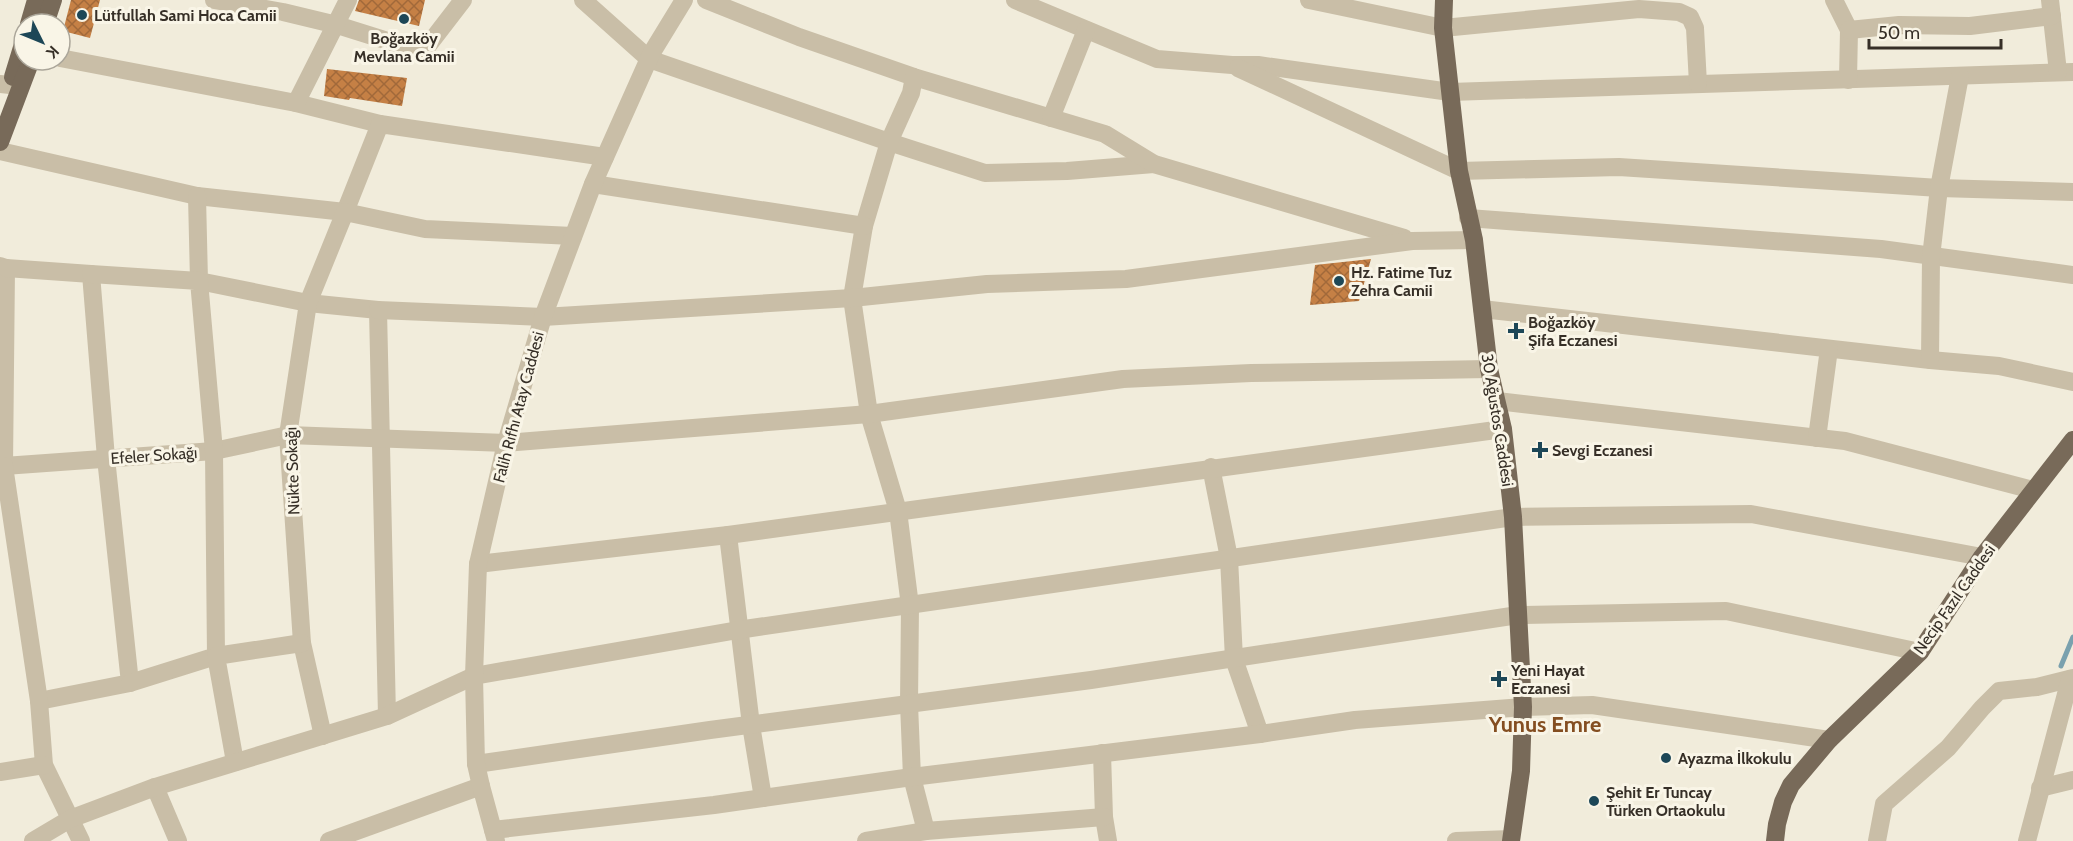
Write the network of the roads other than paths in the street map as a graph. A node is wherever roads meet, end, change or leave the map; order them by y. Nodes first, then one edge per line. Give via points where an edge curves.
1 (214, 0) edge
2 (348, 0) edge
3 (463, 0) edge
4 (583, 0) edge
5 (684, 0) edge
6 (706, 0) edge
7 (1015, 0) edge
8 (1443, 0) edge
9 (1834, 0) edge
10 (1317, 1) edge
11 (2051, 8) edge
12 (337, 25) junction
13 (1443, 28) junction
14 (1086, 30) junction
15 (1849, 30) junction
16 (649, 59) junction
17 (72, 60) edge
18 (1232, 65) junction
19 (12, 69) edge
20 (26, 72) edge
21 (2066, 72) edge
22 (1960, 76) junction
23 (914, 77) junction
24 (1848, 80) junction
25 (1698, 84) junction
26 (5, 85) edge
27 (1450, 92) junction
28 (296, 103) junction
29 (0, 111) edge
30 (1051, 118) junction
31 (380, 124) junction
32 (0, 142) edge
33 (889, 142) junction
34 (0, 151) edge
35 (605, 157) junction
36 (1154, 164) junction
37 (1459, 171) junction
38 (593, 184) junction
39 (1940, 188) junction
40 (2073, 192) edge
41 (197, 196) junction
42 (345, 212) junction
43 (1468, 218) junction
44 (864, 226) junction
45 (573, 236) junction
46 (1474, 240) junction
47 (1412, 241) junction
48 (1931, 257) junction
49 (3, 267) edge
50 (91, 274) junction
51 (2073, 275) edge
52 (198, 280) junction
53 (852, 298) junction
54 (308, 303) junction
55 (1482, 309) junction
56 (378, 310) junction
57 (543, 317) junction
58 (1829, 349) junction
59 (1930, 360) junction
60 (1489, 369) junction
61 (2073, 382) edge
62 (1497, 401) junction
63 (869, 414) junction
64 (1503, 429) junction
65 (288, 435) junction
66 (1816, 438) junction
67 (380, 439) junction
68 (2073, 440) edge
69 (506, 443) junction
70 (214, 452) junction
71 (106, 458) junction
72 (2, 466) edge
73 (1211, 467) junction
74 (2033, 490) junction
75 (898, 512) junction
76 (1513, 517) junction
77 (728, 535) junction
78 (1229, 558) junction
79 (1982, 558) junction
80 (478, 564) junction
81 (910, 606) junction
82 (1518, 615) junction
83 (738, 630) junction
84 (302, 643) junction
85 (1920, 652) junction
86 (216, 656) junction
87 (1234, 660) junction
88 (474, 676) junction
89 (2072, 679) edge
90 (130, 683) junction
91 (39, 701) junction
92 (909, 704) junction
93 (1523, 707) junction
94 (387, 716) junction
95 (751, 725) junction
96 (1260, 734) junction
97 (323, 736) junction
98 (1829, 740) junction
99 (1102, 753) junction
100 (235, 762) junction
101 (476, 764) junction
102 (44, 765) junction
103 (0, 772) edge
104 (912, 777) junction
105 (2073, 780) edge
106 (481, 786) junction
107 (155, 787) junction
108 (2040, 788) junction
109 (763, 798) junction
110 (1104, 817) junction
111 (70, 819) junction
112 (926, 831) junction
113 (495, 836) edge
114 (1511, 840) edge
115 (33, 841) edge
116 (81, 841) edge
117 (178, 841) edge
118 (329, 841) edge
119 (866, 841) edge
120 (1107, 841) edge
121 (1456, 841) edge
122 (1775, 841) edge
123 (1877, 841) edge
124 (2027, 841) edge

1 - 12 street
2 - 12 street
3 - 12 street via 423,52
4 - 16 street
5 - 16 street, Falih Rıfhı Atay Caddesi
6 - 23 street
7 - 14 street
8 - 13 main road, 30 Ağustos Caddesi
9 - 15 street
10 - 13 street
11 - 15 street via 1970,26 1899,25
11 - 21 street
12 - 28 street
13 - 25 street via 1639,9 1679,12 1690,17 1695,28
13 - 27 main road, 30 Ağustos Caddesi
14 - 18 street via 1157,59
14 - 30 street
15 - 24 street
16 - 33 street
16 - 35 street, Falih Rıfhı Atay Caddesi
17 - 28 street
18 - 27 street via 1258,65
18 - 37 street
19 - 26 main road
20 - 32 main road
21 - 22 street
22 - 24 street
22 - 39 street
23 - 30 street
23 - 33 street
24 - 25 street
25 - 27 street
26 - 29 main road
27 - 37 main road, 30 Ağustos Caddesi
28 - 31 street
30 - 36 street via 1105,134
31 - 35 street
31 - 42 street, Nükte Sokağı
33 - 36 street via 985,173
33 - 44 street
34 - 41 street
35 - 38 street, Falih Rıfhı Atay Caddesi
36 - 47 street
37 - 39 street via 1619,167
37 - 43 main road, 30 Ağustos Caddesi
38 - 44 street
38 - 45 street, Falih Rıfhı Atay Caddesi
39 - 40 street
39 - 48 street
41 - 42 street
41 - 52 street
42 - 45 street via 425,230
42 - 54 street, Nükte Sokağı
43 - 46 main road, 30 Ağustos Caddesi
43 - 48 street via 1881,249
44 - 53 street
45 - 57 street, Falih Rıfhı Atay Caddesi
46 - 47 street
46 - 55 main road, 30 Ağustos Caddesi
47 - 53 street via 1126,279 987,284
48 - 51 street
48 - 59 street
49 - 50 street
49 - 72 street
50 - 52 street
50 - 71 street
52 - 54 street
52 - 70 street
53 - 57 street
53 - 63 street
54 - 56 street
54 - 65 street, Nükte Sokağı
55 - 58 street
55 - 60 main road, 30 Ağustos Caddesi
56 - 57 street
56 - 67 street
57 - 69 street, Falih Rıfhı Atay Caddesi
58 - 59 street
58 - 66 street
59 - 61 street via 1999,366
60 - 62 main road, 30 Ağustos Caddesi
60 - 63 street, Efeler Sokağı via 1123,379
62 - 64 main road, 30 Ağustos Caddesi
62 - 66 street
63 - 69 street, Efeler Sokağı
63 - 75 street
64 - 73 street
64 - 76 main road, 30 Ağustos Caddesi
65 - 67 street, Efeler Sokağı
65 - 70 street, Efeler Sokağı
65 - 84 street, Nükte Sokağı
66 - 74 street via 1845,441
67 - 69 street, Efeler Sokağı
67 - 94 street
68 - 74 main road, Necip Fazıl Caddesi
69 - 80 street, Falih Rıfhı Atay Caddesi
70 - 71 street, Efeler Sokağı
70 - 86 street
71 - 72 street, Efeler Sokağı
71 - 90 street
72 - 91 street
73 - 75 street
73 - 78 street
74 - 79 main road, Necip Fazıl Caddesi
75 - 77 street
75 - 81 street
76 - 78 street
76 - 79 street via 1751,514
76 - 82 main road, 30 Ağustos Caddesi
77 - 80 street
77 - 83 street
78 - 81 street
78 - 87 street
79 - 85 main road, Necip Fazıl Caddesi
80 - 88 street, Falih Rıfhı Atay Caddesi
81 - 83 street
81 - 92 street
82 - 85 street via 1726,611
82 - 87 street
82 - 93 main road, 30 Ağustos Caddesi
83 - 88 street
83 - 95 street
84 - 86 street
84 - 97 street, Nükte Sokağı
85 - 98 main road, Necip Fazıl Caddesi
86 - 90 street
86 - 100 street
87 - 92 street
87 - 96 street
88 - 94 street
88 - 101 street, Falih Rıfhı Atay Caddesi
89 - 108 street
89 - 123 street via 1999,691 1948,748 1884,804
90 - 91 street
91 - 102 street
92 - 95 street
92 - 104 street
93 - 96 street via 1355,720
93 - 98 street via 1592,705
93 - 114 main road, 30 Ağustos Caddesi via 1521,771
94 - 97 street
95 - 101 street
95 - 109 street
96 - 99 street
97 - 100 street
98 - 122 main road, Necip Fazıl Caddesi via 1791,785 1783,802
99 - 104 street
99 - 110 street
100 - 107 street
101 - 106 street, Falih Rıfhı Atay Caddesi
102 - 103 street
102 - 111 street
104 - 109 street
104 - 112 street
105 - 108 street
106 - 113 street, Falih Rıfhı Atay Caddesi
106 - 118 street
107 - 111 street
107 - 117 street
108 - 124 street
109 - 113 street
110 - 112 street
110 - 120 street
111 - 115 street
111 - 116 street
112 - 119 street
114 - 121 street

